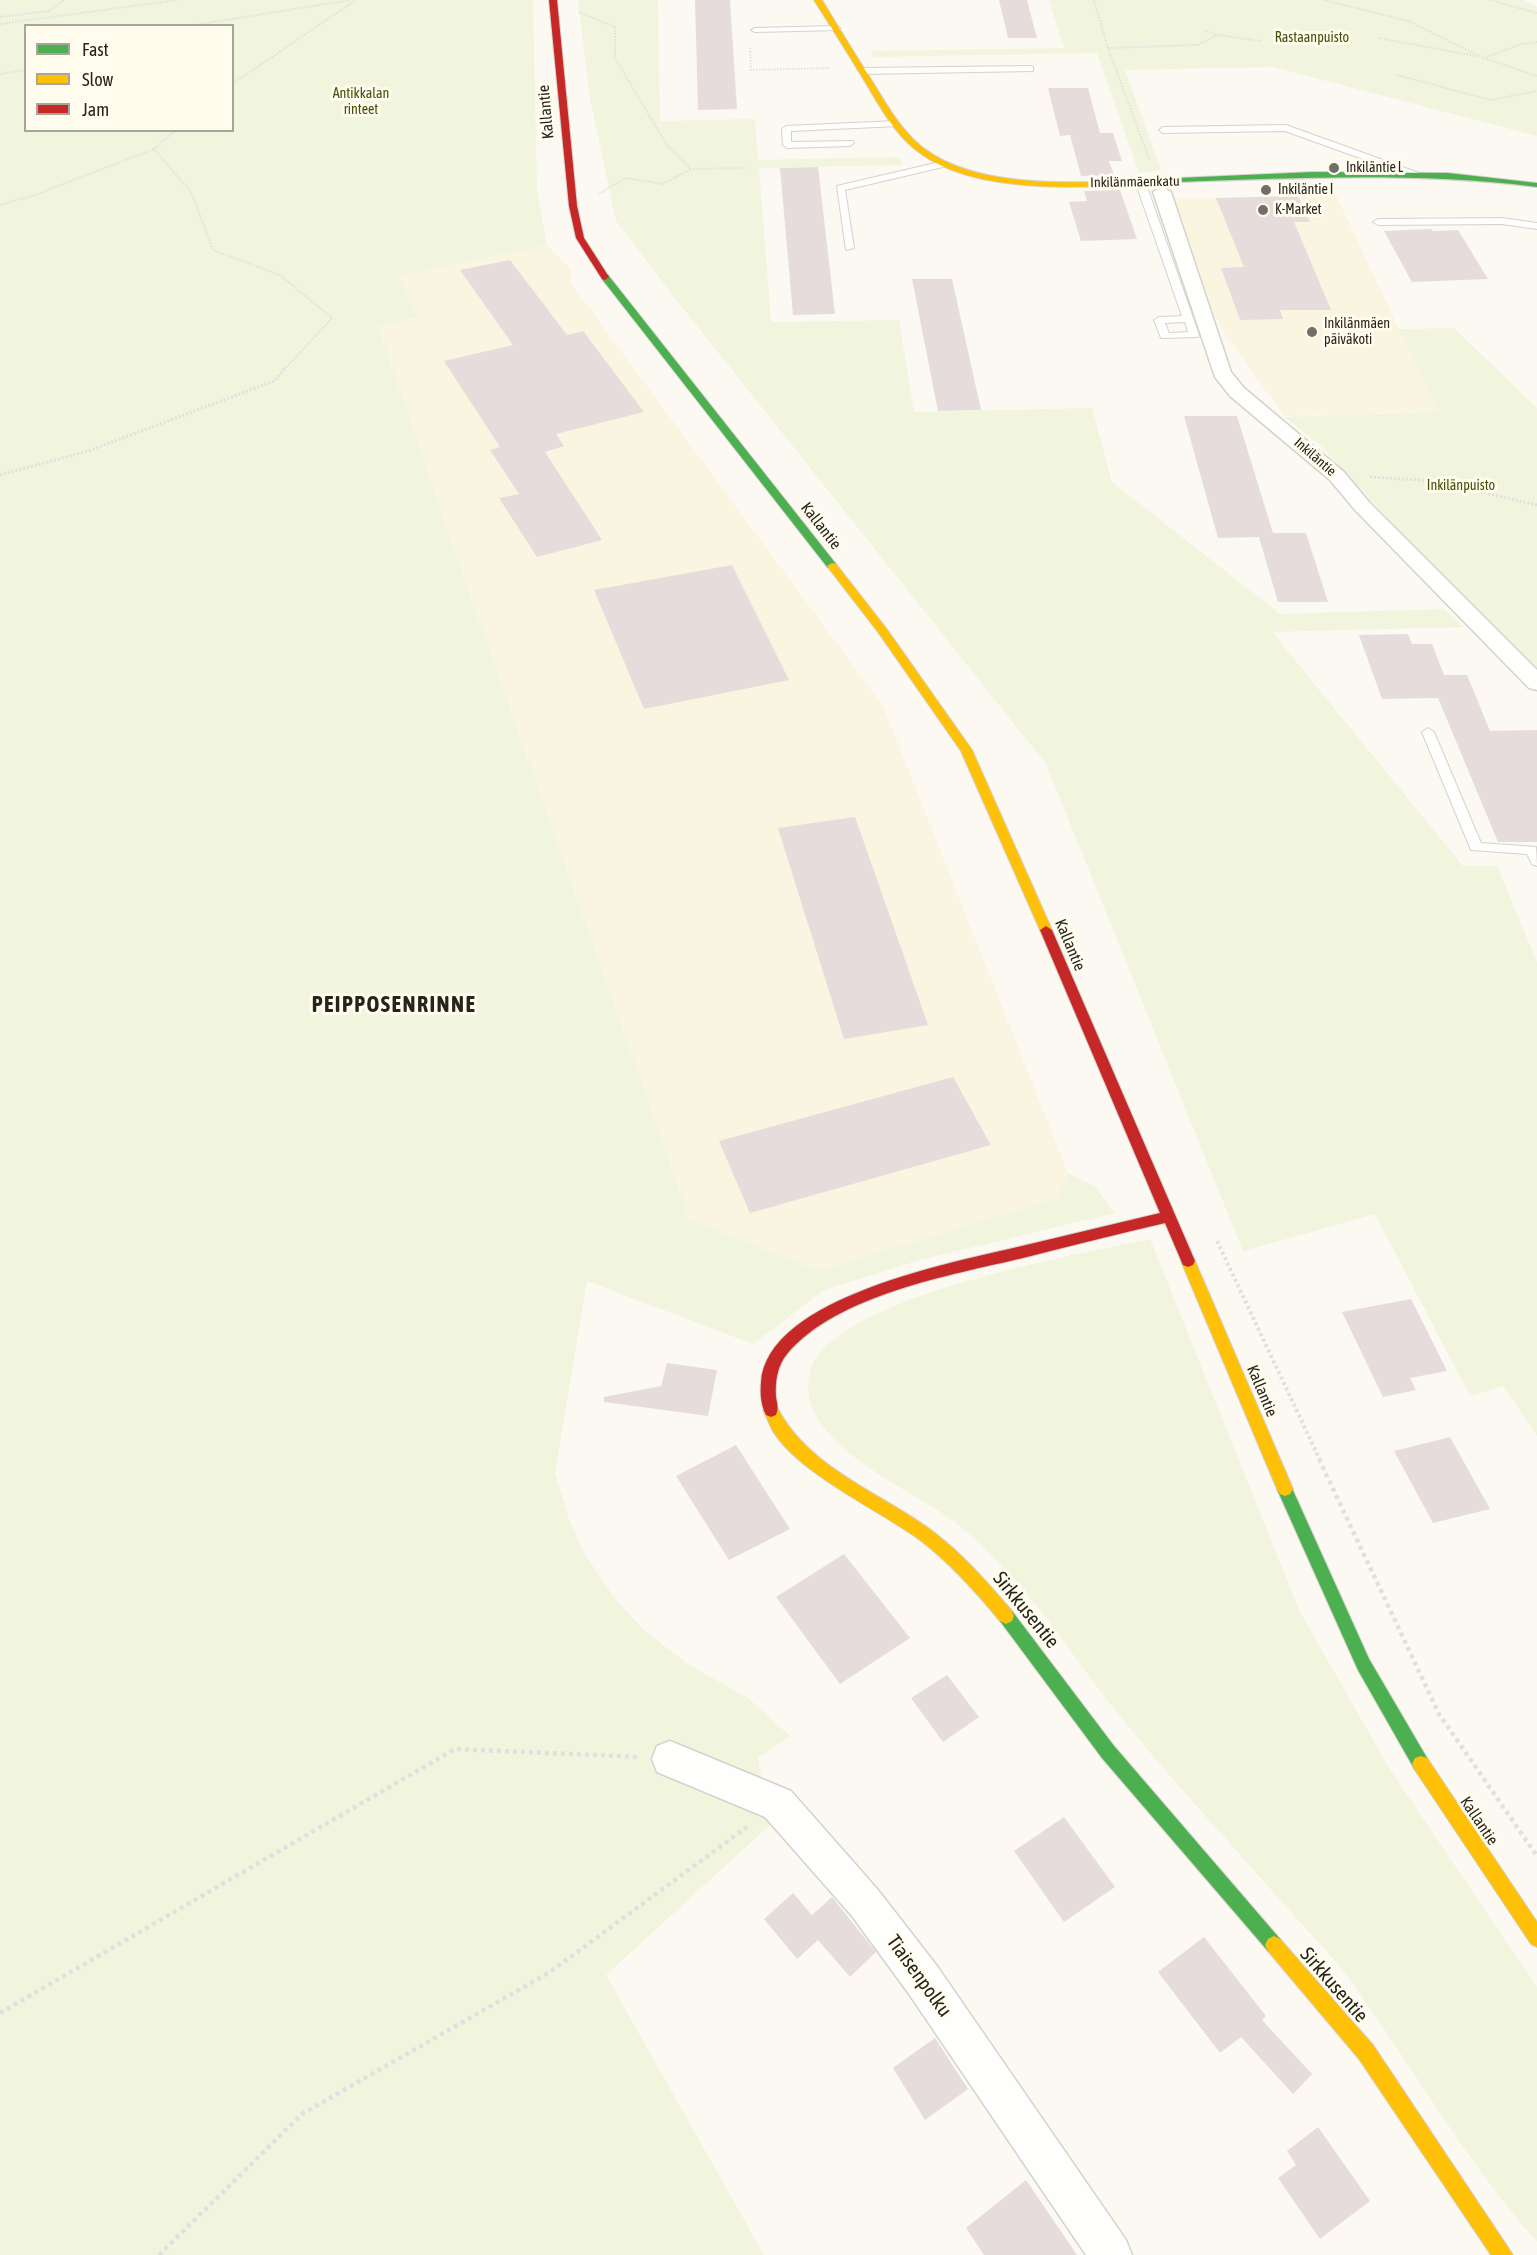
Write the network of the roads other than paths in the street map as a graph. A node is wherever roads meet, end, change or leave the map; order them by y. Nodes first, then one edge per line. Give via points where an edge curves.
1 (553, 0) edge
2 (818, 0) edge
3 (836, 28) junction
4 (755, 30) road end
5 (1030, 69) dead end
6 (862, 71) junction
7 (895, 124) junction
8 (1162, 130) dead end
9 (850, 143) dead end
10 (944, 164) junction
11 (1416, 175) junction
12 (1140, 182) junction
13 (1537, 185) edge
14 (1163, 187) junction
15 (1378, 222) dead end
16 (1537, 226) edge
17 (849, 248) dead end
18 (1188, 319) dead end
19 (1537, 683) edge
20 (1428, 732) dead end
21 (1537, 861) edge
22 (1169, 1216) junction
23 (670, 1759) road end
24 (1537, 1938) edge
25 (1112, 2255) edge
26 (1503, 2255) edge

1 - 22 main road, Kallantie via 568,167 580,238 601,272 882,630 966,750
2 - 3 main road, Inkilänmäenkatu
3 - 4 lane
3 - 6 main road, Inkilänmäenkatu
5 - 6 lane
6 - 7 main road, Inkilänmäenkatu
7 - 9 lane via 786,129 787,145
7 - 10 main road, Inkilänmäenkatu via 912,144
8 - 11 lane via 1286,128
10 - 12 main road, Inkilänmäenkatu via 1020,182
10 - 17 lane via 840,188
11 - 13 main road, Inkilänmäenkatu via 1486,177
11 - 14 main road, Inkilänmäenkatu
12 - 14 main road, Inkilänmäenkatu
12 - 18 lane
14 - 19 street, Inkiläntie via 1222,373 1237,392 1337,476
15 - 16 lane via 1502,221
20 - 21 lane via 1476,847 1531,850
22 - 24 main road, Kallantie via 1328,1589 1392,1721
22 - 26 main road, Sirkkusentie via 920,1277 850,1302 799,1330 781,1349 769,1371 768,1396 773,1417 791,1442 832,1474 926,1535 978,1582 1108,1752 1366,2052
23 - 25 street, Tiaisenpolku via 778,1804 866,1903

